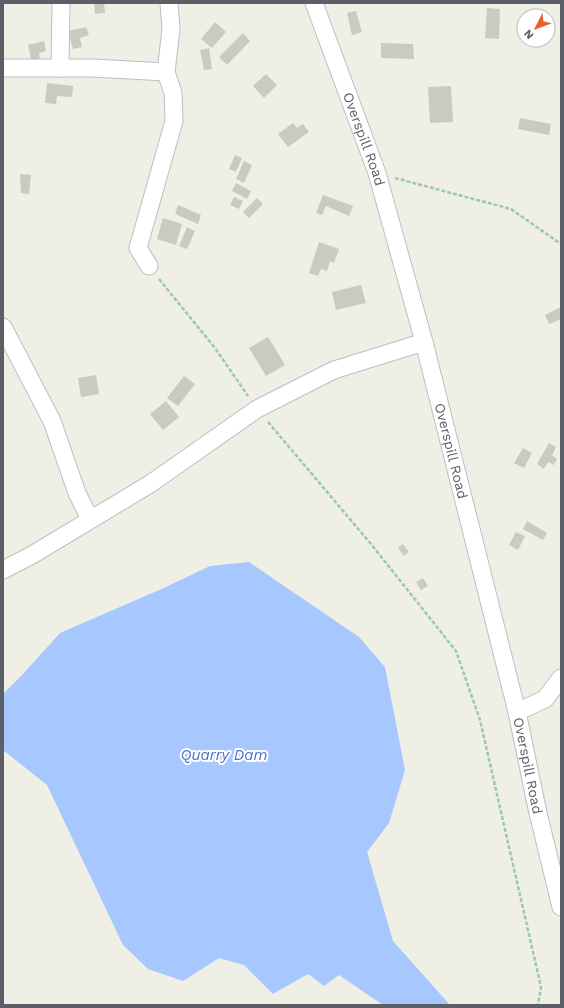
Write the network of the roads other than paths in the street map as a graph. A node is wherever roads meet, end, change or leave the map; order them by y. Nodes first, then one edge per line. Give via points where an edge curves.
1 (61, 3) edge
2 (169, 3) edge
3 (314, 3) edge
4 (3, 68) edge
5 (60, 68) junction
6 (166, 72) junction
7 (148, 266) road end
8 (3, 327) edge
9 (424, 342) junction
10 (90, 519) junction
11 (3, 570) edge
12 (561, 678) edge
13 (517, 712) junction
14 (561, 907) edge

1 - 5 street
2 - 6 street via 171,29
3 - 9 street, Overspill Road via 377,173
4 - 5 street
5 - 6 street
6 - 7 street via 173,93 174,121 138,248
8 - 10 street via 52,421 77,493
9 - 10 street via 334,370 257,409 150,484
9 - 13 street, Overspill Road
10 - 11 street
12 - 13 street via 545,699
13 - 14 street, Overspill Road

